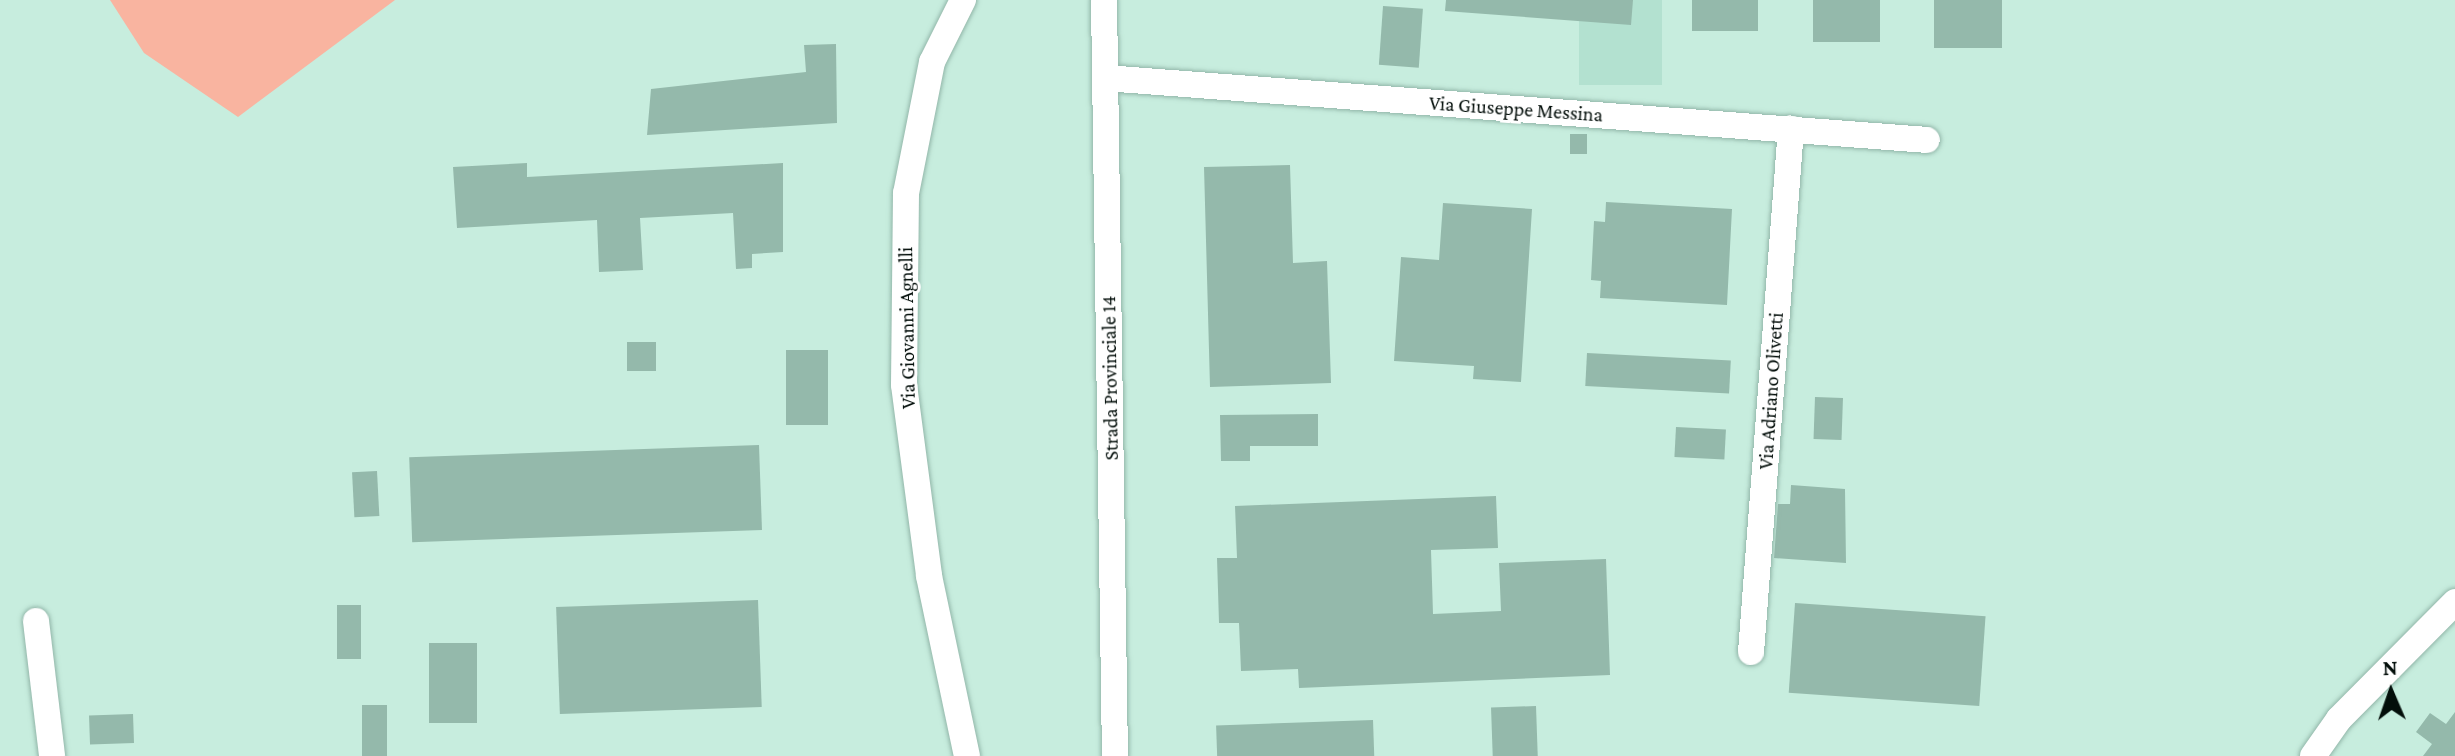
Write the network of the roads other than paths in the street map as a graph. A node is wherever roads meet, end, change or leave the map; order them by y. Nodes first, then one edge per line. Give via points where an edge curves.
1 (963, 0) edge
2 (1104, 0) edge
3 (1105, 78) junction
4 (1791, 129) junction
5 (1927, 140) dead end
6 (2455, 602) edge
7 (36, 621) dead end
8 (1751, 652) dead end
9 (52, 756) edge
10 (967, 756) edge
11 (1115, 756) edge
12 (2313, 756) edge

1 - 10 street, Via Giovanni Agnelli via 932,62 906,193 904,385 929,576
2 - 3 street, Strada Provinciale 14
3 - 4 street, Via Giuseppe Messina
3 - 11 street, Strada Provinciale 14
4 - 5 street, Via Giuseppe Messina
4 - 8 street, Via Adriano Olivetti
6 - 12 street via 2339,719
7 - 9 street

